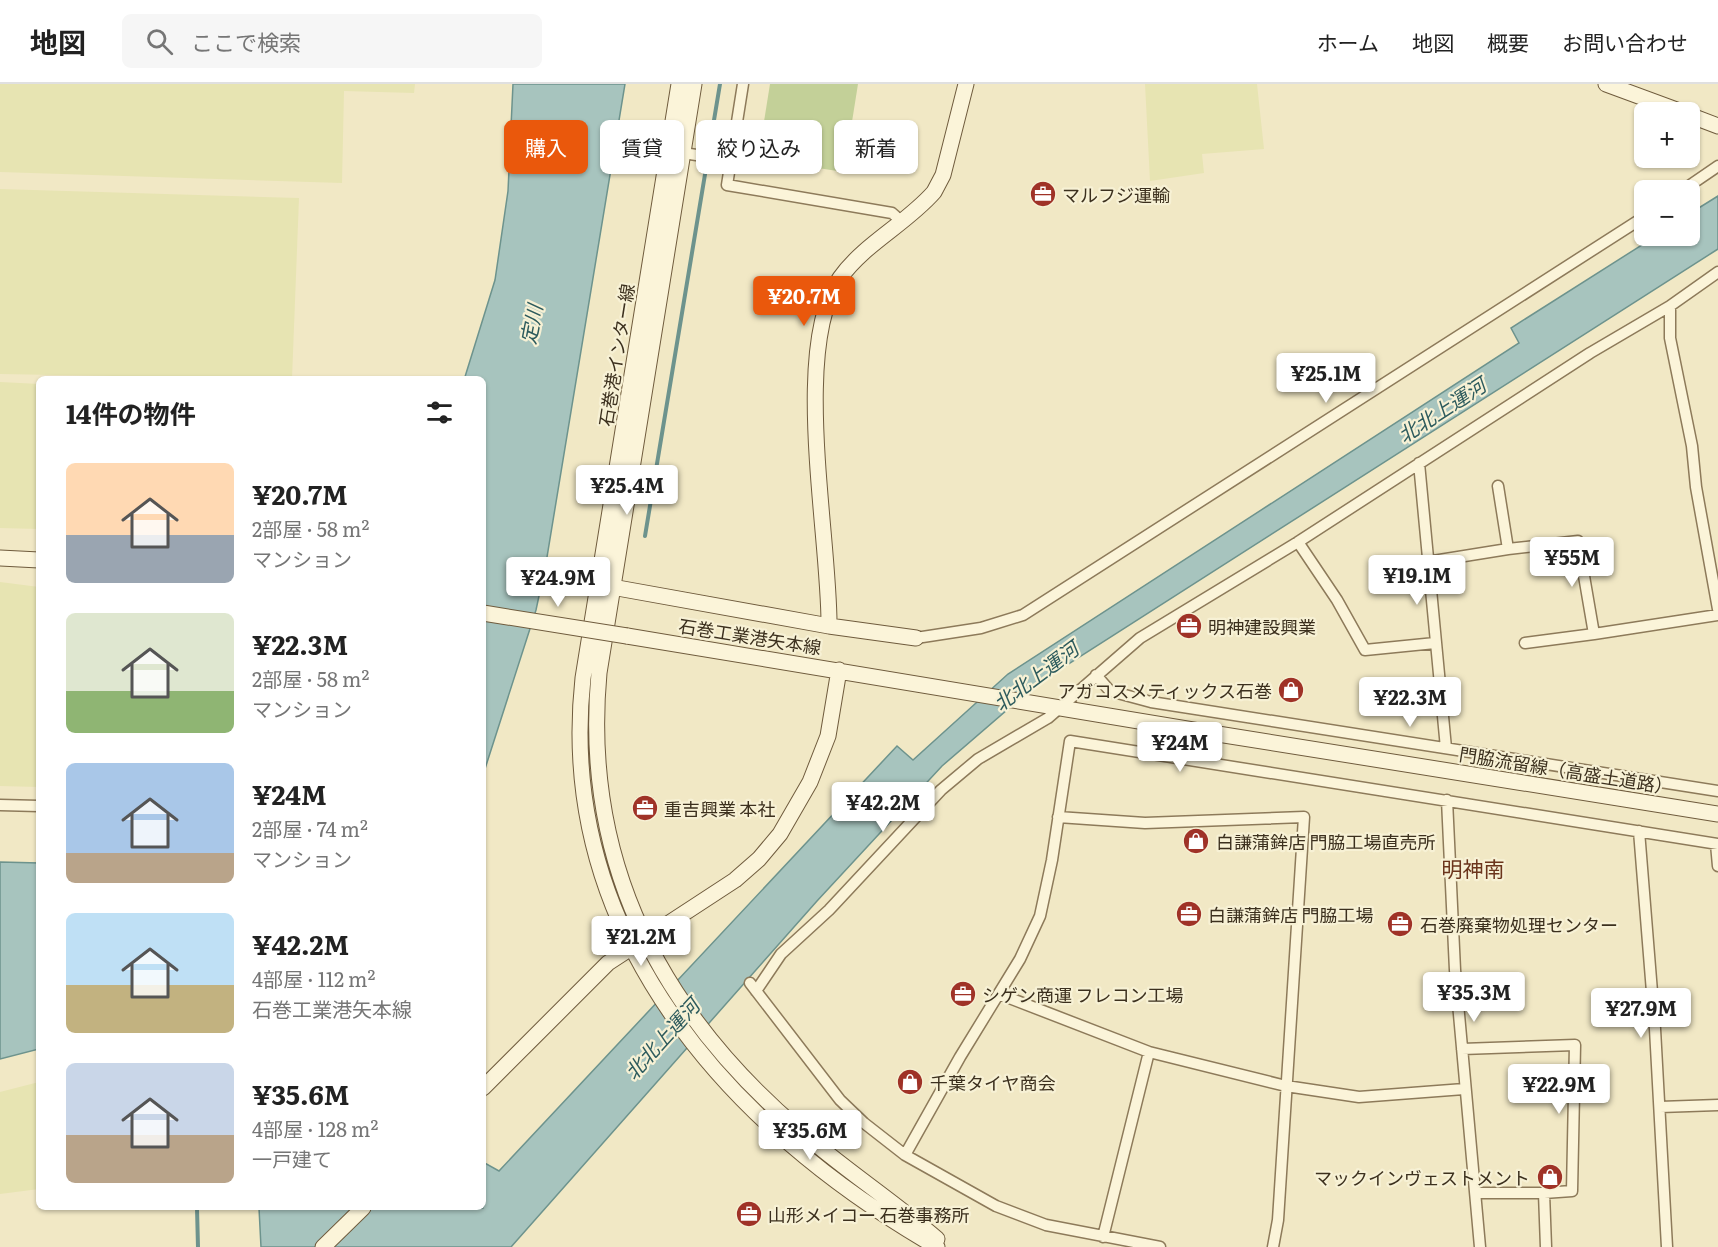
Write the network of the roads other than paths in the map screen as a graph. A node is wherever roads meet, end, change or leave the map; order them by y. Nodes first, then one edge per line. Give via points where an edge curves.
1 (679, 84) edge
2 (694, 84) edge
3 (743, 84) edge
4 (966, 84) edge
5 (1606, 84) edge
6 (1655, 102) edge
7 (1700, 119) edge
8 (737, 120) edge
9 (1718, 126) edge
10 (684, 147) edge
11 (1718, 166) edge
12 (680, 174) edge
13 (728, 174) edge
14 (1698, 180) edge
15 (901, 221) junction
16 (1634, 223) edge
17 (1718, 272) edge
18 (1670, 306) junction
19 (1419, 463) junction
20 (1498, 486) dead end
21 (1298, 542) junction
22 (1508, 549) junction
23 (0, 558) edge
24 (36, 560) edge
25 (1427, 562) junction
26 (612, 588) junction
27 (1718, 609) edge
28 (486, 613) edge
29 (1718, 615) edge
30 (828, 626) junction
31 (1594, 634) junction
32 (916, 638) joint
33 (1435, 643) junction
34 (1525, 643) dead end
35 (839, 670) junction
36 (1096, 675) junction
37 (1059, 707) junction
38 (1446, 748) junction
39 (1718, 791) edge
40 (1447, 800) junction
41 (0, 805) edge
42 (36, 806) edge
43 (1718, 814) edge
44 (1058, 816) junction
45 (1639, 831) junction
46 (1717, 844) edge
47 (1718, 866) edge
48 (638, 943) junction
49 (999, 994) junction
50 (1462, 1049) junction
51 (1149, 1052) junction
52 (486, 1085) edge
53 (1286, 1086) junction
54 (1464, 1089) junction
55 (1718, 1105) edge
56 (1660, 1107) junction
57 (904, 1155) junction
58 (1477, 1193) junction
59 (1544, 1193) junction
60 (361, 1210) edge
61 (1103, 1237) junction
62 (323, 1247) edge
63 (937, 1247) edge
64 (946, 1247) edge
65 (1160, 1247) edge
66 (1273, 1247) edge
67 (1480, 1247) edge
68 (1546, 1247) edge
69 (1667, 1247) edge

1 - 48 main road, 石巻港インター線 via 580,707 584,787 592,838 606,885
2 - 10 main road, 石巻港インター線
3 - 8 street
4 - 15 main road via 943,175 925,202
5 - 6 main road
7 - 9 main road
11 - 14 street
12 - 26 main road, 石巻港インター線
13 - 15 street via 727,184 892,213
15 - 30 main road via 846,269 832,289 821,323 816,405
16 - 32 street via 1023,615 963,632
17 - 18 street
18 - 19 street
18 - 27 street via 1670,338
19 - 21 street
19 - 25 street
20 - 22 street
21 - 33 street via 1365,650
21 - 36 street via 1140,638
22 - 25 street
22 - 31 street via 1578,541
23 - 24 main road
25 - 33 street
26 - 30 main road
26 - 48 main road, 石巻港インター線 via 596,708 598,784 605,827
28 - 35 main road, 石巻工業港矢本線, bridge
29 - 31 street
30 - 32 main road
31 - 34 street
33 - 38 street
35 - 37 main road, 門脇流留線（高盛土道路）
35 - 48 main road, 石巻工業港矢本線 via 820,758 780,834 735,880
36 - 37 street
36 - 38 street via 1110,691 1120,695
37 - 43 main road, 門脇流留線（高盛土道路）
37 - 57 street via 1048,718 978,759 941,790 753,987 840,1100
38 - 39 street
40 - 44 street via 1070,741
40 - 45 street
40 - 50 street via 1450,902
41 - 42 street
44 - 49 street via 1040,916
44 - 53 street via 1145,823 1304,817
45 - 46 street
45 - 56 street
46 - 47 street
48 - 52 main road, 石巻工業港矢本線 via 608,963
48 - 63 main road via 654,989 696,1050 738,1097 801,1152 905,1229
48 - 64 main road via 744,1080 797,1129
49 - 51 street
49 - 57 street
50 - 54 street
50 - 59 street via 1575,1045 1572,1191
51 - 53 street
51 - 61 street
53 - 54 street via 1359,1097
53 - 66 street
54 - 58 street
55 - 56 street
56 - 69 street
57 - 61 street via 996,1206 1046,1225
58 - 59 street
58 - 67 street
59 - 68 street
60 - 62 main road
61 - 65 street

